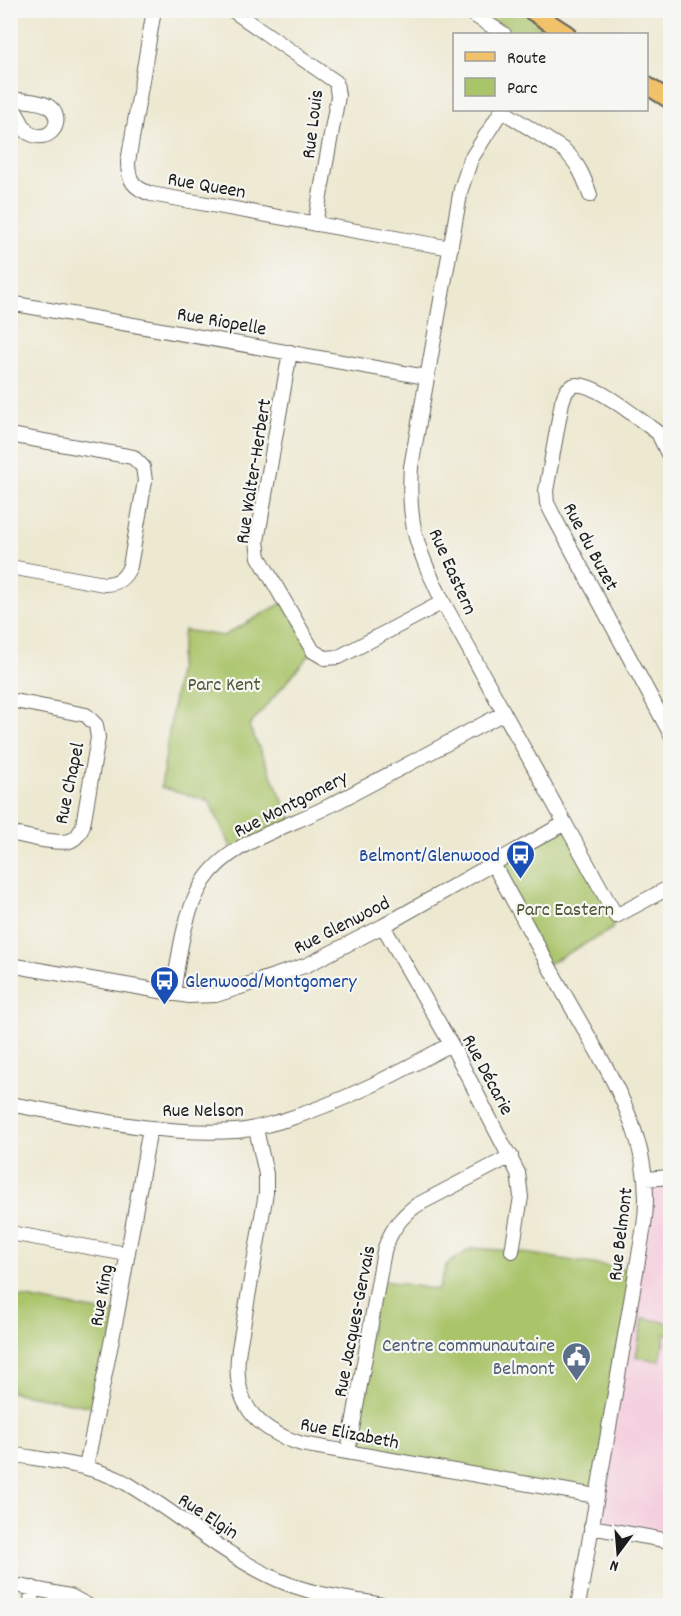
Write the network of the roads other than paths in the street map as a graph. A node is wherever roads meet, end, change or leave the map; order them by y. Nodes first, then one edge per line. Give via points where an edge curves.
1 (154, 10) edge
2 (232, 10) edge
3 (466, 10) edge
4 (530, 10) edge
5 (557, 32) edge
6 (502, 33) edge
7 (648, 86) edge
8 (670, 100) edge
9 (500, 111) edge
10 (503, 111) edge
11 (590, 195) dead end
12 (315, 224) junction
13 (450, 248) junction
14 (10, 303) edge
15 (290, 352) junction
16 (426, 377) junction
17 (10, 435) edge
18 (670, 458) edge
19 (10, 567) edge
20 (443, 602) junction
21 (10, 700) edge
22 (504, 713) junction
23 (670, 733) edge
24 (565, 823) junction
25 (10, 833) edge
26 (493, 864) junction
27 (670, 887) edge
28 (383, 926) junction
29 (10, 965) edge
30 (173, 994) junction
31 (451, 1044) junction
32 (10, 1104) edge
33 (150, 1128) junction
34 (255, 1129) junction
35 (511, 1156) junction
36 (670, 1177) edge
37 (646, 1179) junction
38 (10, 1233) edge
39 (512, 1251) dead end
40 (127, 1254) junction
41 (348, 1452) junction
42 (10, 1454) edge
43 (86, 1467) junction
44 (596, 1496) junction
45 (591, 1527) junction
46 (670, 1541) edge
47 (10, 1584) edge
48 (33, 1588) junction
49 (323, 1600) edge
50 (30, 1605) edge
51 (89, 1605) edge
52 (388, 1605) edge
53 (578, 1605) edge

1 - 12 street, Rue Queen via 128,162 135,187 151,194
2 - 12 street, Rue Louis via 336,82 338,96
3 - 6 street
4 - 5 main road
7 - 8 main road
9 - 13 street, Rue Eastern via 466,169
10 - 11 street via 572,157
12 - 13 street, Rue Queen
13 - 16 street, Rue Eastern
14 - 15 street, Rue Riopelle
15 - 16 street, Rue Riopelle
15 - 20 street, Rue Walter-Herbert via 257,550 313,651 325,658 339,657
16 - 20 street, Rue Eastern via 409,503 420,553
17 - 19 street via 133,457 143,467 145,481 130,566 118,582 104,584
18 - 23 street, Rue du Buzet via 658,433 650,427 596,389 573,386 562,402 546,491 553,515
20 - 22 street, Rue Eastern
21 - 25 street, Rue Chapel via 86,715 96,725 98,738 80,832 64,842
22 - 24 street, Rue Eastern
22 - 30 street, Rue Montgomery via 222,860 205,879 192,904
24 - 26 street, Rue Glenwood
24 - 27 street, Rue Eastern via 616,916
26 - 28 street, Rue Glenwood
26 - 37 street, Rue Belmont via 620,1095 637,1137
28 - 30 street, Rue Glenwood via 296,970 229,992 203,997
28 - 31 street, Rue Décarie
29 - 30 street, Rue Glenwood
31 - 34 street, Rue Nelson via 374,1086
31 - 35 street, Rue Décarie
32 - 33 street, Rue Nelson
33 - 34 street, Rue Nelson
33 - 40 street, Rue King
34 - 41 street, Rue Elizabeth via 266,1174 266,1193 237,1360 241,1393 256,1420 276,1435
35 - 39 street, Rue Décarie via 521,1188
35 - 41 street, Rue Jacques-Gervais via 417,1205 392,1231 384,1251
36 - 37 street
37 - 44 street, Rue Belmont via 644,1226
38 - 40 street
40 - 43 street, Rue King
41 - 44 street, Rue Elizabeth
42 - 43 street, Rue Elgin
43 - 49 street, Rue Elgin via 125,1483 232,1554
44 - 45 street, Rue Belmont
45 - 46 street
45 - 53 street, Rue Belmont
47 - 48 street
48 - 50 street
48 - 51 street via 70,1596
49 - 52 street, Rue Elgin

